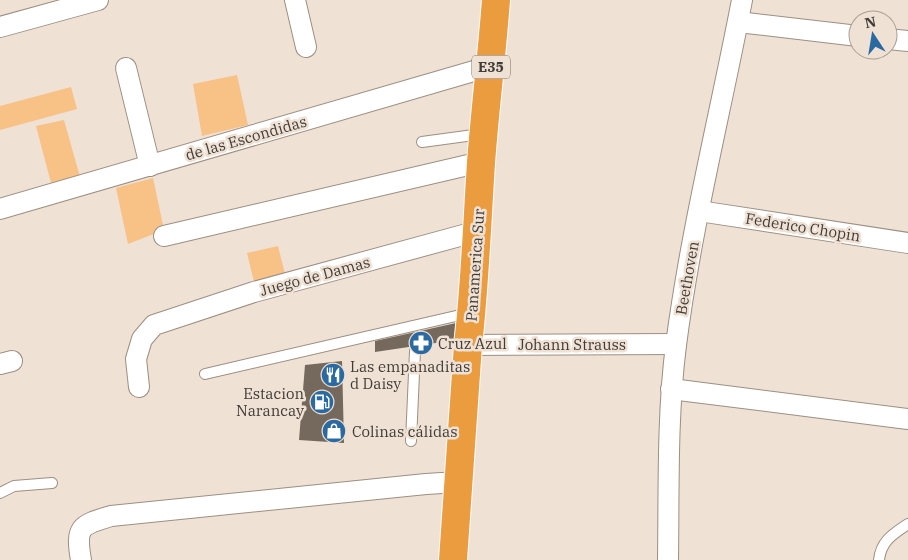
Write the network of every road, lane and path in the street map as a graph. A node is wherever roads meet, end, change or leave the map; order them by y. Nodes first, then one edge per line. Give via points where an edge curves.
1 (98, 0) edge
2 (295, 0) edge
3 (496, 0) edge
4 (742, 0) edge
5 (738, 22) junction
6 (0, 27) edge
7 (848, 35) edge
8 (306, 47) dead end
9 (491, 66) junction
10 (126, 68) dead end
11 (484, 134) junction
12 (422, 142) dead end
13 (481, 162) junction
14 (150, 166) junction
15 (0, 209) edge
16 (699, 211) junction
17 (478, 231) junction
18 (164, 236) dead end
19 (908, 243) edge
20 (472, 312) junction
21 (676, 344) junction
22 (468, 345) junction
23 (415, 351) dead end
24 (205, 374) dead end
25 (139, 387) dead end
26 (671, 389) junction
27 (908, 419) edge
28 (410, 441) dead end
29 (458, 482) junction
30 (52, 483) dead end
31 (0, 493) edge
32 (908, 524) edge
33 (81, 560) edge
34 (453, 560) edge
35 (668, 560) edge
36 (879, 560) edge

1 - 6 street
2 - 8 street
3 - 9 highway, Panamerica Sur / E35
4 - 5 street, Beethoven
5 - 7 street
5 - 16 street, Beethoven
9 - 11 highway, Panamerica Sur / E35
9 - 14 street, de las Escondidas
10 - 14 street
11 - 12 lane
11 - 13 highway, Panamerica Sur / E35
13 - 17 highway, Panamerica Sur / E35
13 - 18 street
14 - 15 street, de las Escondidas
16 - 19 street, Federico Chopin
16 - 21 street, Beethoven
17 - 20 highway, Panamerica Sur / E35
17 - 25 street, Juego de Damas via 254,292 154,325 142,339 136,359
20 - 22 highway, Panamerica Sur / E35
20 - 24 lane
21 - 22 street, Johann Strauss
21 - 26 street, Beethoven
22 - 29 highway, Panamerica Sur / E35
23 - 28 lane
26 - 27 street
26 - 35 street, Beethoven
29 - 33 street via 111,516 86,523 79,534
29 - 34 highway, Panamerica Sur / E35
30 - 31 lane via 14,486
32 - 36 lane via 888,538

